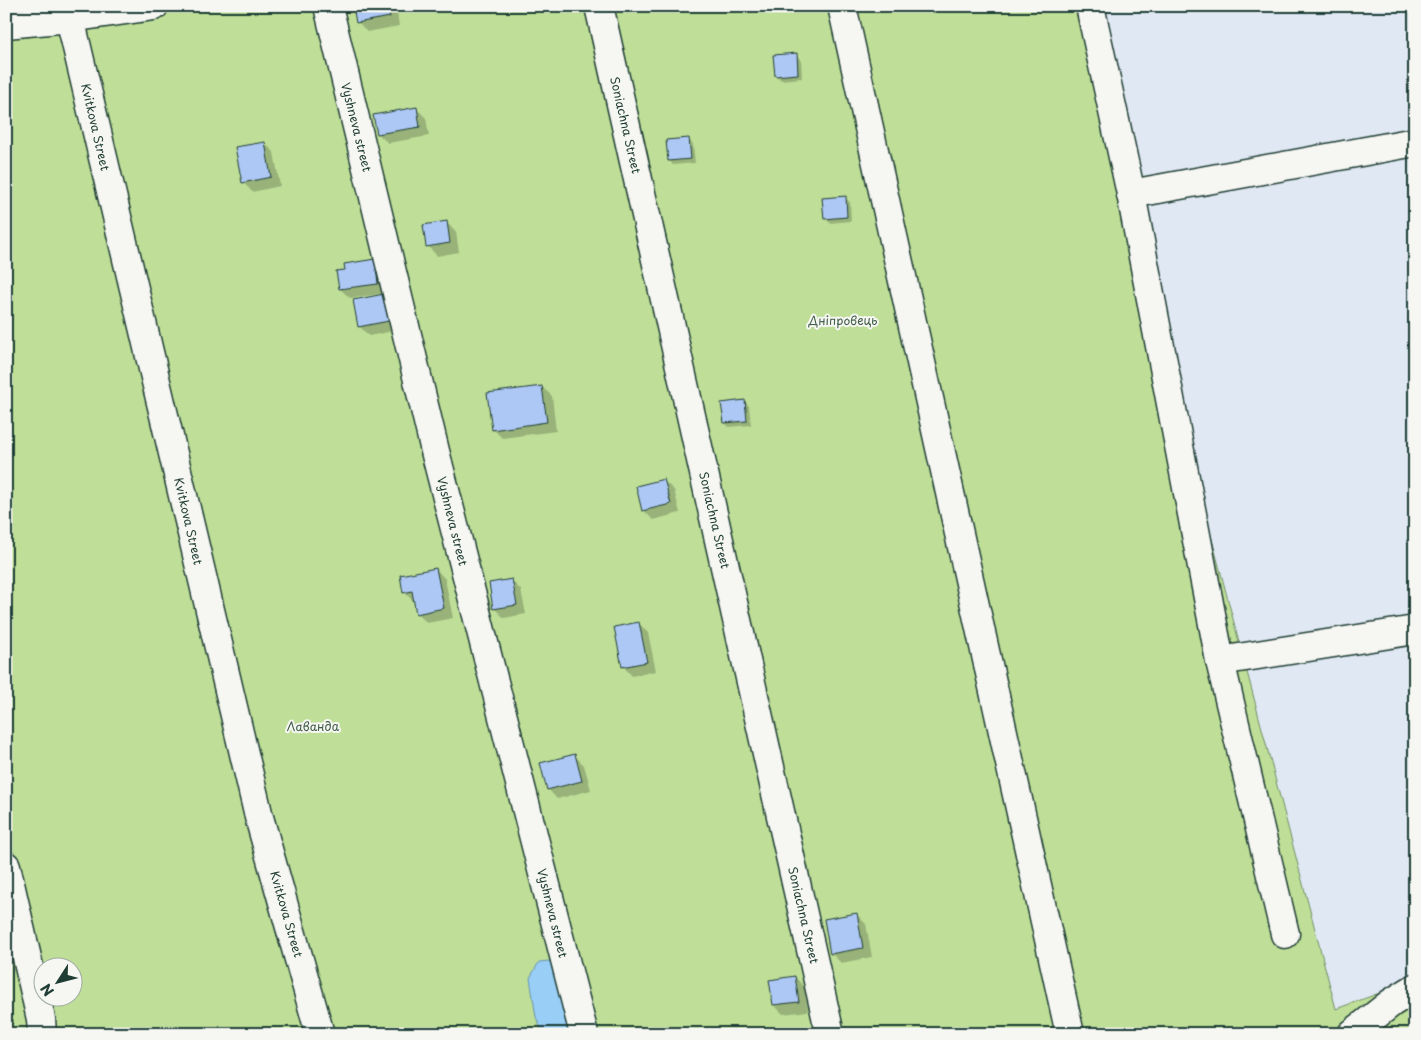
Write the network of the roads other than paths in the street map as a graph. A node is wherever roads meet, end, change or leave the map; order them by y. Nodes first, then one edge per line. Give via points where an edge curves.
1 (154, 6) edge
2 (328, 6) edge
3 (600, 6) edge
4 (842, 6) edge
5 (1090, 6) edge
6 (70, 12) edge
7 (6, 24) edge
8 (1415, 142) edge
9 (1131, 194) junction
10 (1415, 630) edge
11 (1220, 661) junction
12 (6, 866) edge
13 (1285, 934) dead end
14 (1415, 988) edge
15 (42, 1034) edge
16 (320, 1034) edge
17 (584, 1034) edge
18 (830, 1034) edge
19 (1070, 1034) edge
20 (1352, 1034) edge

1 - 6 street
2 - 17 street, Vyshneva street via 438,460
3 - 18 street, Soniachna Street
4 - 19 street
5 - 9 street
6 - 7 street
6 - 16 street, Kvitkova Street via 259,817
8 - 9 street
9 - 11 street
10 - 11 street
11 - 13 street
12 - 15 street
14 - 20 street

